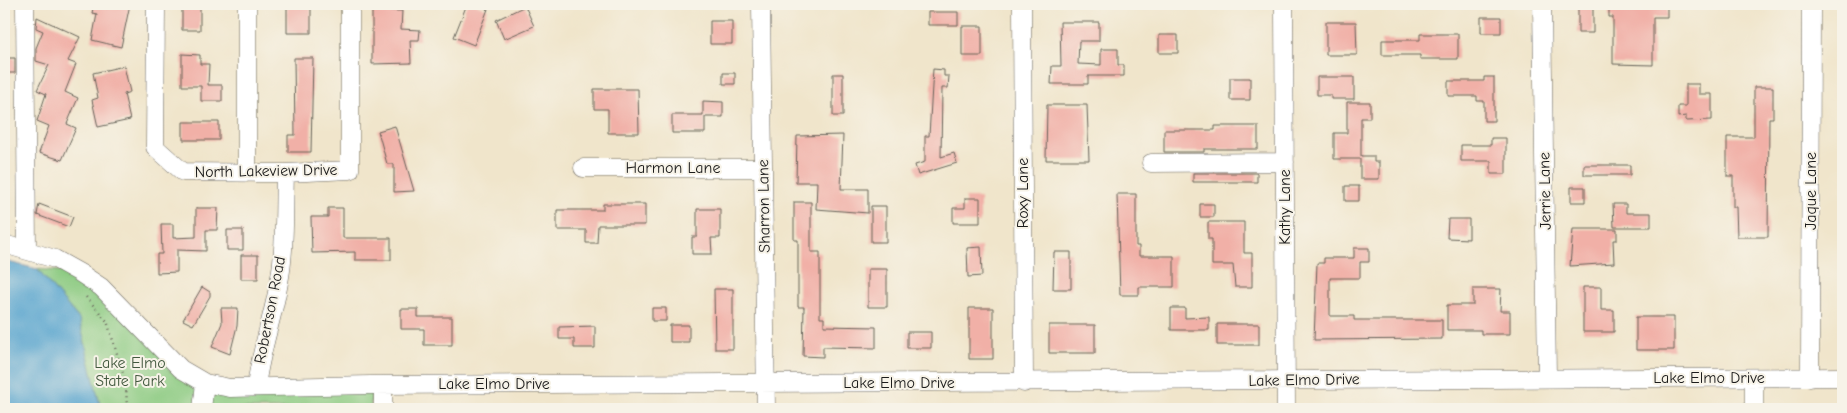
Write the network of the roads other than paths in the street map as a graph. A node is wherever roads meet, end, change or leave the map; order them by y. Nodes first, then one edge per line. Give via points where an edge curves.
1 (25, 4) edge
2 (156, 4) edge
3 (247, 4) edge
4 (350, 4) edge
5 (761, 4) edge
6 (1022, 4) edge
7 (1284, 4) edge
8 (1542, 4) edge
9 (1811, 4) edge
10 (1285, 162) junction
11 (1152, 164) dead end
12 (583, 168) dead end
13 (763, 168) junction
14 (247, 173) junction
15 (285, 173) junction
16 (4, 244) edge
17 (27, 249) junction
18 (1843, 377) edge
19 (1547, 378) junction
20 (1754, 378) junction
21 (1810, 378) junction
22 (1285, 380) junction
23 (767, 382) junction
24 (1024, 382) junction
25 (205, 384) junction
26 (383, 385) junction
27 (256, 387) junction
28 (202, 409) edge
29 (383, 409) edge
30 (766, 409) edge
31 (1286, 409) edge
32 (1754, 409) edge

1 - 17 street
2 - 14 street, North Lakeview Drive via 155,147 183,172
3 - 14 street
4 - 15 street, North Lakeview Drive via 350,170
5 - 13 street, Sharron Lane
6 - 24 street, Roxy Lane
7 - 10 street, Kathy Lane
8 - 19 street, Jerrie Lane
9 - 21 street, Jaque Lane
10 - 11 street
10 - 22 street, Kathy Lane
12 - 13 street, Harmon Lane
13 - 23 street, Sharron Lane
14 - 15 street, North Lakeview Drive
15 - 27 street, Robertson Road via 282,263
16 - 17 street, Lake Elmo Drive
17 - 25 street, Lake Elmo Drive via 55,259 101,287 181,370
18 - 21 street, Lake Elmo Drive
19 - 20 street, Lake Elmo Drive
19 - 22 street, Lake Elmo Drive
20 - 21 street, Lake Elmo Drive
20 - 32 street
22 - 24 street, Lake Elmo Drive
22 - 31 street, Kathy Lane
23 - 24 street, Lake Elmo Drive
23 - 26 street, Lake Elmo Drive
23 - 30 street, Sharron Lane
25 - 27 street, Lake Elmo Drive via 230,388
25 - 28 street
26 - 27 street, Lake Elmo Drive
26 - 29 street

